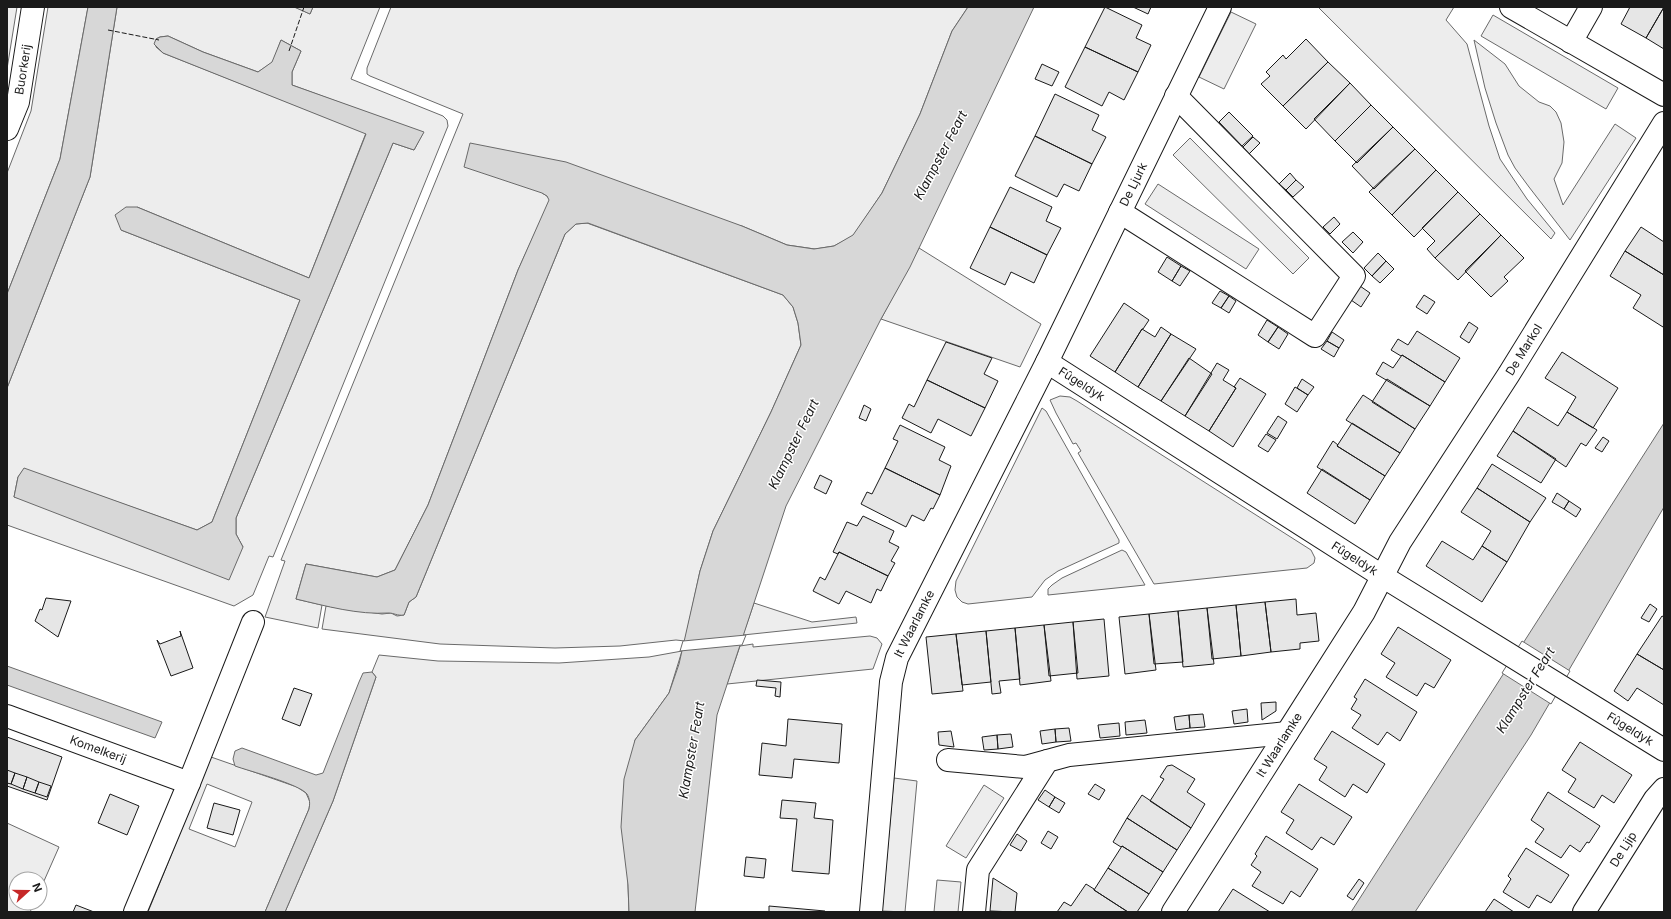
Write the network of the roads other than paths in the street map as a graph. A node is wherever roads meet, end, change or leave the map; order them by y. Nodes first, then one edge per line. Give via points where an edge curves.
1 (33, 7) edge
2 (1220, 7) edge
3 (1511, 7) edge
4 (1591, 7) edge
5 (1571, 42) junction
6 (1664, 95) edge
7 (1176, 96) junction
8 (1664, 123) edge
9 (7, 129) edge
10 (1120, 212) junction
11 (1047, 362) junction
12 (1382, 576) junction
13 (253, 622) dead end
14 (7, 716) edge
15 (1287, 733) junction
16 (1664, 750) edge
17 (948, 760) dead end
18 (1047, 761) junction
19 (189, 783) junction
20 (1664, 789) edge
21 (135, 912) edge
22 (870, 912) edge
23 (974, 912) edge
24 (1173, 912) edge
25 (1584, 912) edge

1 - 9 street, Buorkerij via 18,102
2 - 7 street, De Ljurk
3 - 5 street
4 - 5 street
5 - 6 street
7 - 10 street, De Ljurk
7 - 10 street via 1354,276 1315,336
8 - 12 street, De Markol via 1509,374 1400,542
10 - 11 street, De Ljurk
11 - 12 street, Fûgeldyk
11 - 22 street, It Waarlamke via 897,658 891,682
12 - 15 street, It Waarlamke via 1364,612
12 - 16 street, Fûgeldyk
13 - 19 street
14 - 19 street, Komelkerij
15 - 18 street via 1069,755
15 - 24 street, It Waarlamke
17 - 18 street via 1025,767
18 - 23 street via 978,870
19 - 21 street
20 - 25 street, De Ljip via 1655,799

